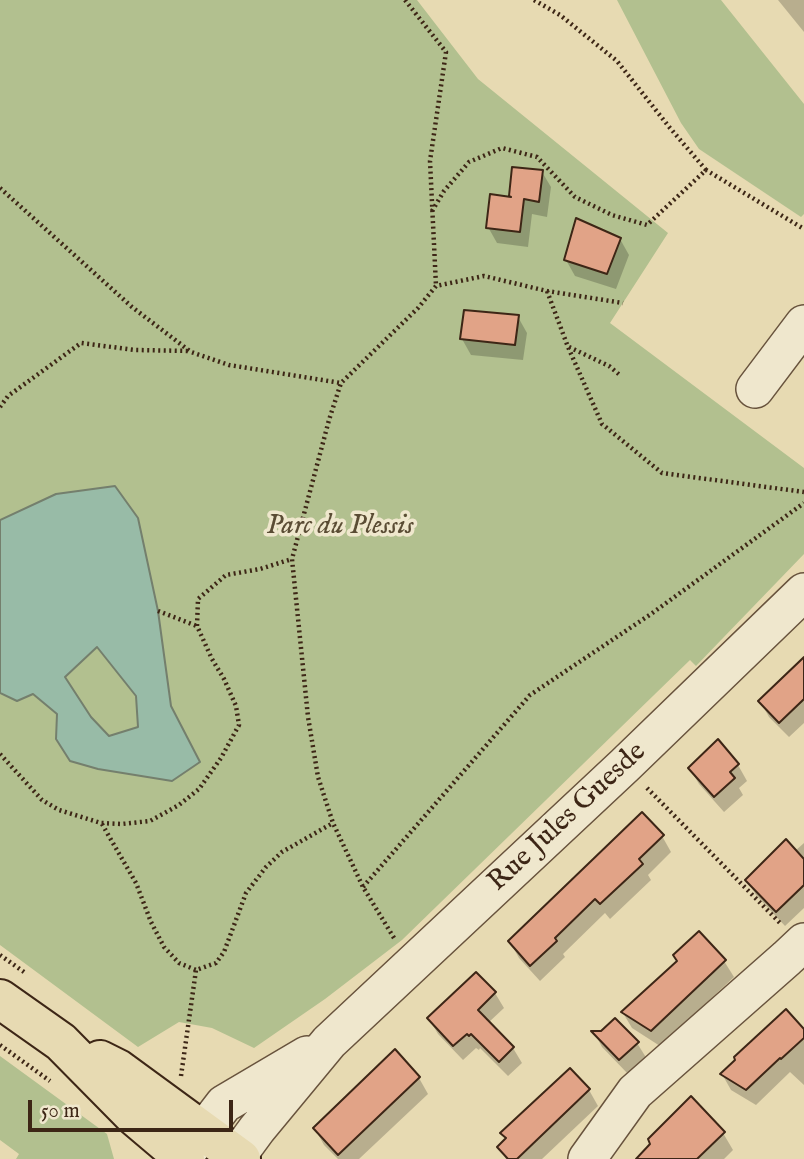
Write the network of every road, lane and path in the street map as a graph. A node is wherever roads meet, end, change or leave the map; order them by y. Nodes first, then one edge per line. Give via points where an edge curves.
1 (405, 0) edge
2 (534, 0) edge
3 (706, 170) junction
4 (0, 188) edge
5 (432, 211) junction
6 (804, 229) edge
7 (436, 286) junction
8 (547, 291) junction
9 (623, 303) dead end
10 (804, 324) edge
11 (568, 347) junction
12 (191, 352) junction
13 (621, 376) dead end
14 (341, 383) junction
15 (755, 389) dead end
16 (0, 407) edge
17 (804, 492) edge
18 (804, 503) edge
19 (292, 559) junction
20 (804, 592) edge
21 (158, 611) dead end
22 (197, 626) junction
23 (0, 754) edge
24 (648, 789) dead end
25 (101, 823) junction
26 (333, 823) junction
27 (363, 887) junction
28 (799, 953) edge
29 (410, 966) junction
30 (196, 970) junction
31 (0, 999) edge
32 (61, 1042) junction
33 (329, 1042) junction
34 (168, 1105) junction
35 (188, 1151) edge
36 (238, 1158) edge
37 (587, 1159) edge

1 - 5 path via 446,52 430,161
2 - 3 path via 617,61
3 - 5 path via 647,225 575,197 537,157 502,148 469,162
3 - 6 path
4 - 12 path via 132,307
5 - 7 path
7 - 8 path via 484,276
7 - 14 path
8 - 9 path
8 - 11 path
10 - 15 street
11 - 13 path
11 - 17 path via 601,424 662,473
12 - 14 path via 229,365
12 - 16 path via 81,343 8,396
14 - 19 path
18 - 27 path via 530,695
19 - 22 path via 226,575 198,598
19 - 26 path via 317,777
20 - 29 street, Rue Jules Guesde
21 - 22 path
22 - 25 path via 236,706 239,725 200,789 179,805 150,821
23 - 25 path via 42,800
24 - 28 path
25 - 30 path via 136,883 164,947 178,963
26 - 27 path
26 - 30 path via 282,852 266,867 246,893 224,952 216,962
27 - 29 path
28 - 37 street via 635,1092
29 - 33 street, Rue Jules Guesde
30 - 34 path via 180,1087
31 - 32 main road
32 - 34 main road via 118,1069
32 - 35 main road via 133,1115
33 - 35 street, Rue Jules Guesde via 224,1104
33 - 36 street, Rue Jules Guesde
34 - 35 main road
35 - 36 main road

